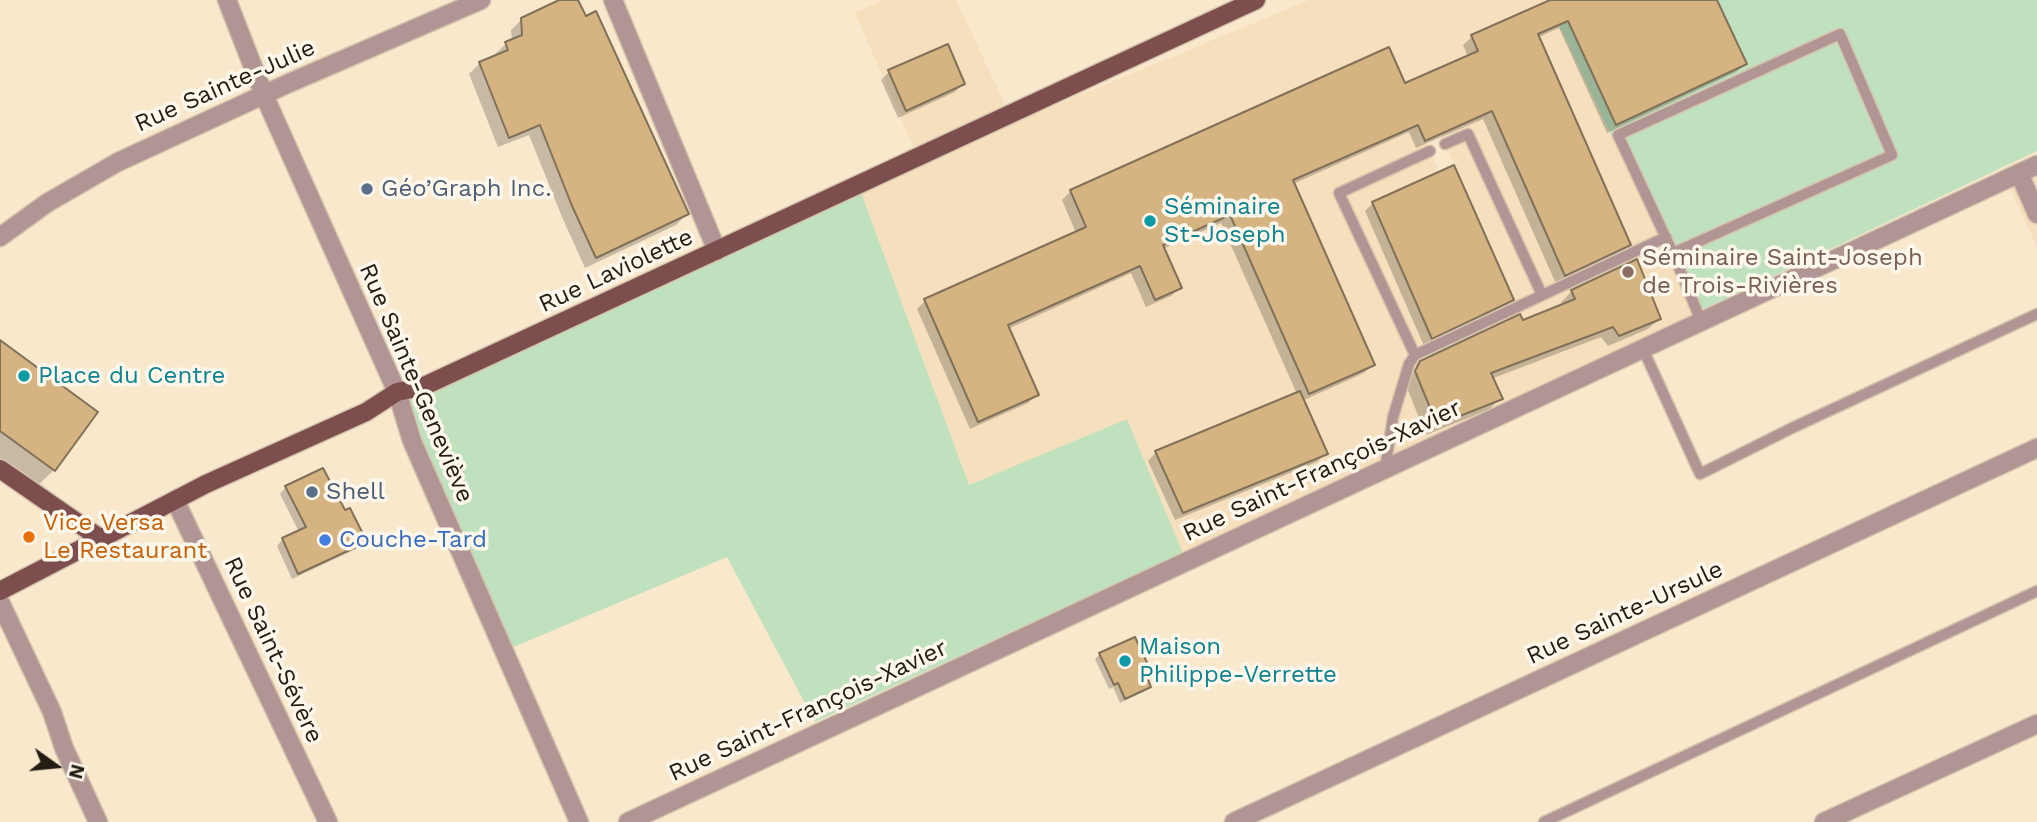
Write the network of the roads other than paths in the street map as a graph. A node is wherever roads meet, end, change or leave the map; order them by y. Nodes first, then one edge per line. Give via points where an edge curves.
1 (227, 0) edge
2 (481, 0) edge
3 (613, 0) edge
4 (1256, 0) edge
5 (264, 95) junction
6 (1445, 144) dead end
7 (1430, 151) dead end
8 (2037, 164) edge
9 (2019, 173) junction
10 (2037, 214) edge
11 (0, 237) edge
12 (1666, 237) junction
13 (717, 251) junction
14 (1673, 253) junction
15 (1542, 295) junction
16 (2037, 314) edge
17 (1701, 321) junction
18 (1643, 349) junction
19 (1415, 355) junction
20 (397, 392) junction
21 (2037, 447) edge
22 (0, 469) edge
23 (1385, 469) junction
24 (175, 500) junction
25 (101, 539) junction
26 (0, 591) edge
27 (2037, 591) edge
28 (0, 603) edge
29 (2037, 724) edge
30 (97, 822) edge
31 (328, 822) edge
32 (579, 822) edge
33 (628, 822) edge
34 (1234, 822) edge
35 (1544, 822) edge
36 (1824, 822) edge

1 - 5 street, Rue Sainte-Geneviève
2 - 5 street, Rue Sainte-Julie
3 - 13 street
4 - 13 main road, Rue Laviolette
5 - 11 street, Rue Sainte-Julie via 88,178
5 - 20 street, Rue Sainte-Geneviève
6 - 15 lane via 1468,134
7 - 19 lane via 1339,193
8 - 9 street, Rue Saint-François-Xavier
9 - 10 street
9 - 17 street, Rue Saint-François-Xavier
12 - 14 lane
12 - 14 lane via 1618,135 1840,34 1892,155
12 - 15 lane
13 - 20 main road, Rue Laviolette via 422,387
14 - 17 lane
15 - 19 lane
16 - 18 lane via 1700,474
17 - 18 street, Rue Saint-François-Xavier
18 - 23 street, Rue Saint-François-Xavier
19 - 23 lane via 1393,417
20 - 24 main road, Rue Laviolette via 366,412
20 - 32 street, Rue Sainte-Geneviève via 412,441
21 - 34 street, Rue Sainte-Ursule
22 - 25 main road
23 - 33 street, Rue Saint-François-Xavier
24 - 25 main road, Rue Laviolette
24 - 31 street, Rue Saint-Sévère
25 - 26 main road, Rue Laviolette
27 - 35 lane
28 - 30 street
29 - 36 street

